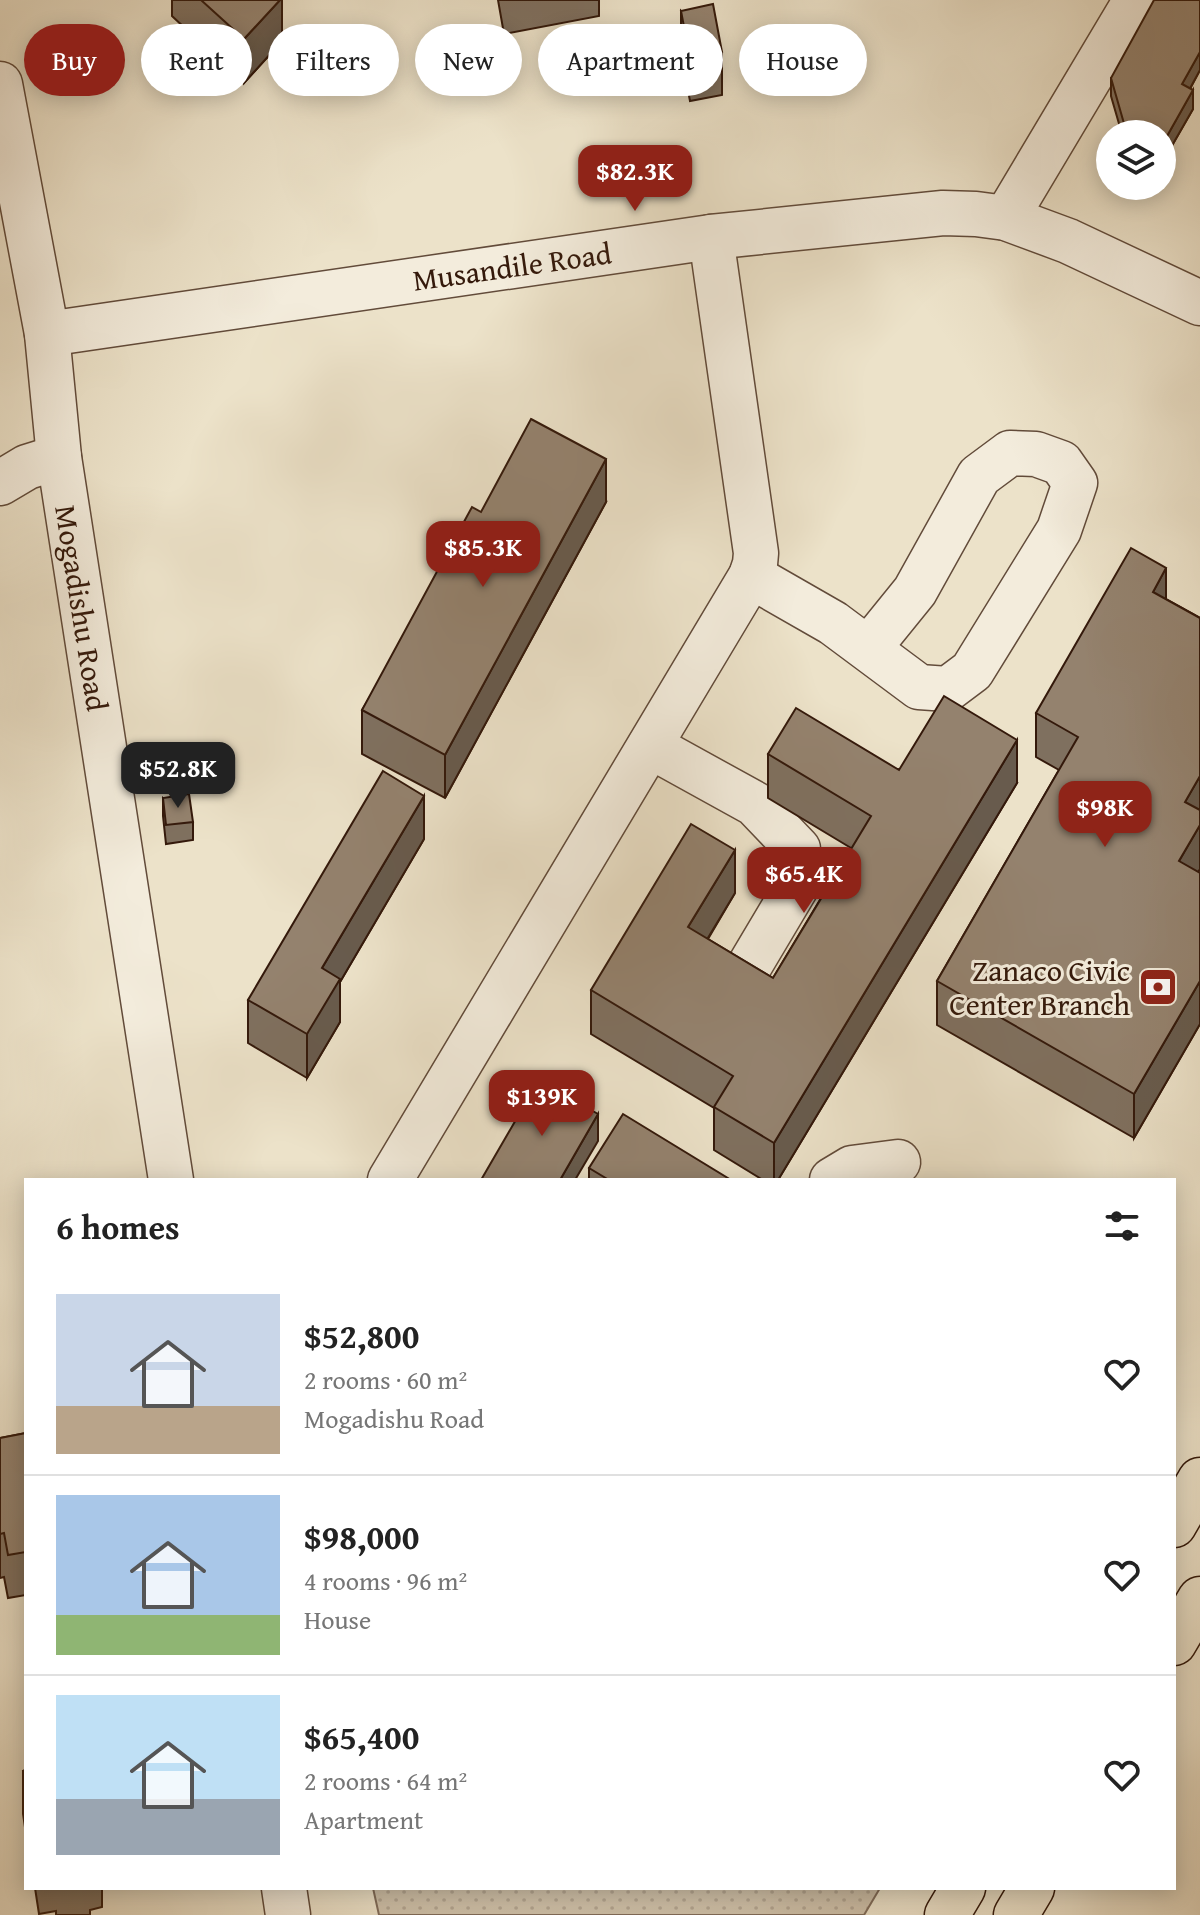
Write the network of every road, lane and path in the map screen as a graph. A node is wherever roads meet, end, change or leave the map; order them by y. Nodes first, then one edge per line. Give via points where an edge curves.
1 (1136, 0) edge
2 (0, 84) edge
3 (1006, 218) junction
4 (711, 237) junction
5 (1200, 303) edge
6 (47, 334) junction
7 (59, 457) junction
8 (0, 483) edge
9 (751, 576) junction
10 (868, 649) junction
11 (650, 746) junction
12 (738, 985) edge
13 (898, 1162) dead end
14 (171, 1178) edge
15 (391, 1178) edge
16 (835, 1178) edge
17 (1200, 1480) edge
18 (1176, 1522) edge
19 (1200, 1599) edge
20 (1176, 1640) edge
21 (284, 1890) edge
22 (962, 1890) edge
23 (1031, 1890) edge
24 (288, 1915) edge
25 (947, 1915) edge
26 (1016, 1915) edge

1 - 3 street
2 - 6 street, Mogadishu Road
3 - 4 street, Musandile Road via 943,213
3 - 5 street, Musandile Road
4 - 6 street, Musandile Road
4 - 9 street via 756,553
6 - 7 street, Mogadishu Road
7 - 8 street
7 - 14 street, Mogadishu Road
9 - 10 street
9 - 11 street
10 - 10 street via 915,591 979,476 1010,453 1036,454 1061,463 1075,483 1059,530 972,671 948,689 919,687
11 - 12 street via 755,804 798,849 798,884
11 - 15 street
13 - 16 street via 852,1168
17 - 18 main road
19 - 20 main road
21 - 24 street
22 - 25 main road
23 - 26 main road

